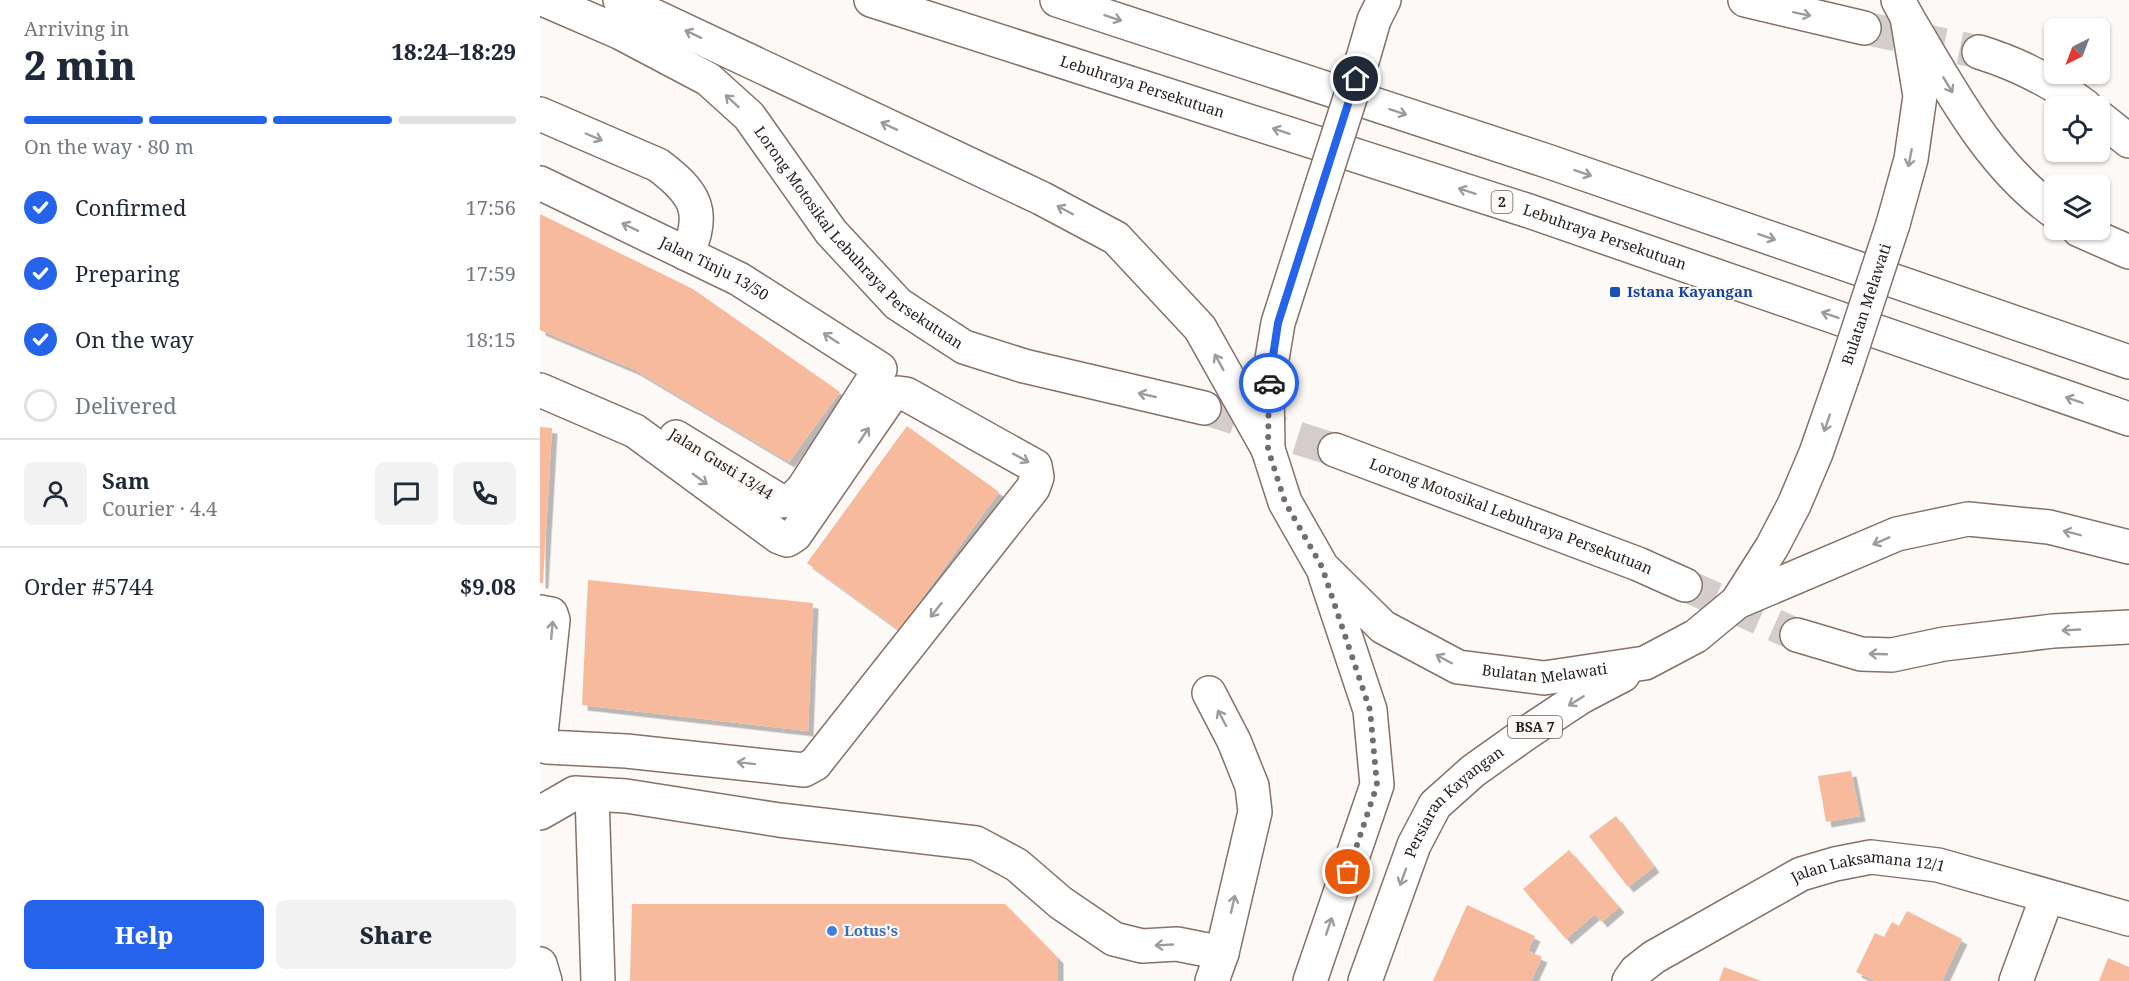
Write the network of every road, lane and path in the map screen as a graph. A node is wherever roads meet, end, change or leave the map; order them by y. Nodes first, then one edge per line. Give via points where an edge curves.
1 (545, 0) edge
2 (620, 0) edge
3 (871, 0) edge
4 (1057, 0) edge
5 (1384, 0) edge
6 (1745, 0) edge
7 (1902, 9) edge
8 (1864, 28) tunnel mouth
9 (1979, 52) tunnel mouth
10 (2072, 96) edge
11 (540, 114) edge
12 (2110, 126) edge
13 (2129, 141) edge
14 (540, 183) edge
15 (2044, 204) edge
16 (2102, 240) edge
17 (2129, 252) edge
18 (687, 254) junction
19 (2129, 362) edge
20 (880, 369) joint
21 (540, 370) edge
22 (540, 390) edge
23 (1204, 408) tunnel mouth
24 (2129, 419) edge
25 (1268, 449) junction
26 (1335, 450) tunnel mouth
27 (2129, 547) edge
28 (1322, 567) junction
29 (1685, 585) tunnel mouth
30 (1737, 602) junction
31 (540, 612) edge
32 (2129, 627) edge
33 (1797, 635) tunnel mouth
34 (1646, 663) junction
35 (1209, 693) dead end
36 (592, 795) junction
37 (540, 813) edge
38 (2047, 897) junction
39 (2129, 919) edge
40 (540, 964) edge
41 (1217, 967) edge
42 (545, 981) edge
43 (598, 981) edge
44 (1311, 981) edge
45 (1365, 981) edge
46 (1629, 981) edge
47 (2016, 981) edge

23 -> 1 main road, Lorong Motosikal Lebuhraya Persekutuan via 1024,366 964,347 898,304 831,232 749,116 708,79 619,32
25 -> 2 main road via 1200,328 1116,238 1041,198
24 -> 3 main road, Lebuhraya Persekutuan / 2 via 1518,207
4 -> 19 main road via 1547,160
5 - 25 main road, Bulatan Melawati, bridge via 1374,20 1278,323 1268,389
6 -> 8 main road
7 -> 15 main road via 1976,132 2030,194
7 -> 30 main road, Bulatan Melawati, bridge via 1920,96 1911,159 1893,224 1816,453 1772,547
9 - 10 main road via 2018,64
11 -> 18 main road via 669,173 695,203 697,233
12 - 13 main road
18 -> 14 main road, Jalan Tinju 13/50
16 - 17 main road
20 -> 18 main road, Jalan Tinju 13/50 via 739,279
20 - 21 main road, Jalan Gusti 13/44 via 803,489 792,500 780,501 649,420
22 -> 31 main road via 635,431 788,540 890,397 898,393 1035,466 1037,477 1033,488 815,764 804,770 637,752 547,747 540,743 554,620 551,614
25 - 28 main road, Bulatan Melawati via 1285,502
26 - 29 main road, Lorong Motosikal Lebuhraya Persekutuan
27 -> 30 main road via 2049,526 1968,519 1897,534
34 -> 28 main road, Bulatan Melawati via 1544,678 1458,667 1383,627
44 -> 28 main road via 1377,785 1370,710
30 - 34 main road, Bulatan Melawati via 1696,636
32 -> 33 main road via 2053,631 1944,644 1893,655 1861,654
34 -> 45 main road, Persiaran Kayangan / BSA 7 via 1581,697 1525,734 1473,771 1435,805 1414,845
41 -> 35 main road via 1255,812 1252,786
36 - 37 main road via 575,793
41 -> 36 main road via 1177,944 1142,946 1114,939 1061,903 1017,865 976,843 779,820 626,796
36 - 43 main road
38 - 39 main road, Jalan Laksamana 12/1
38 - 46 main road, Jalan Laksamana 12/1 via 1938,866 1871,857 1835,864 1801,874 1654,957
38 - 47 main road
40 - 42 main road

